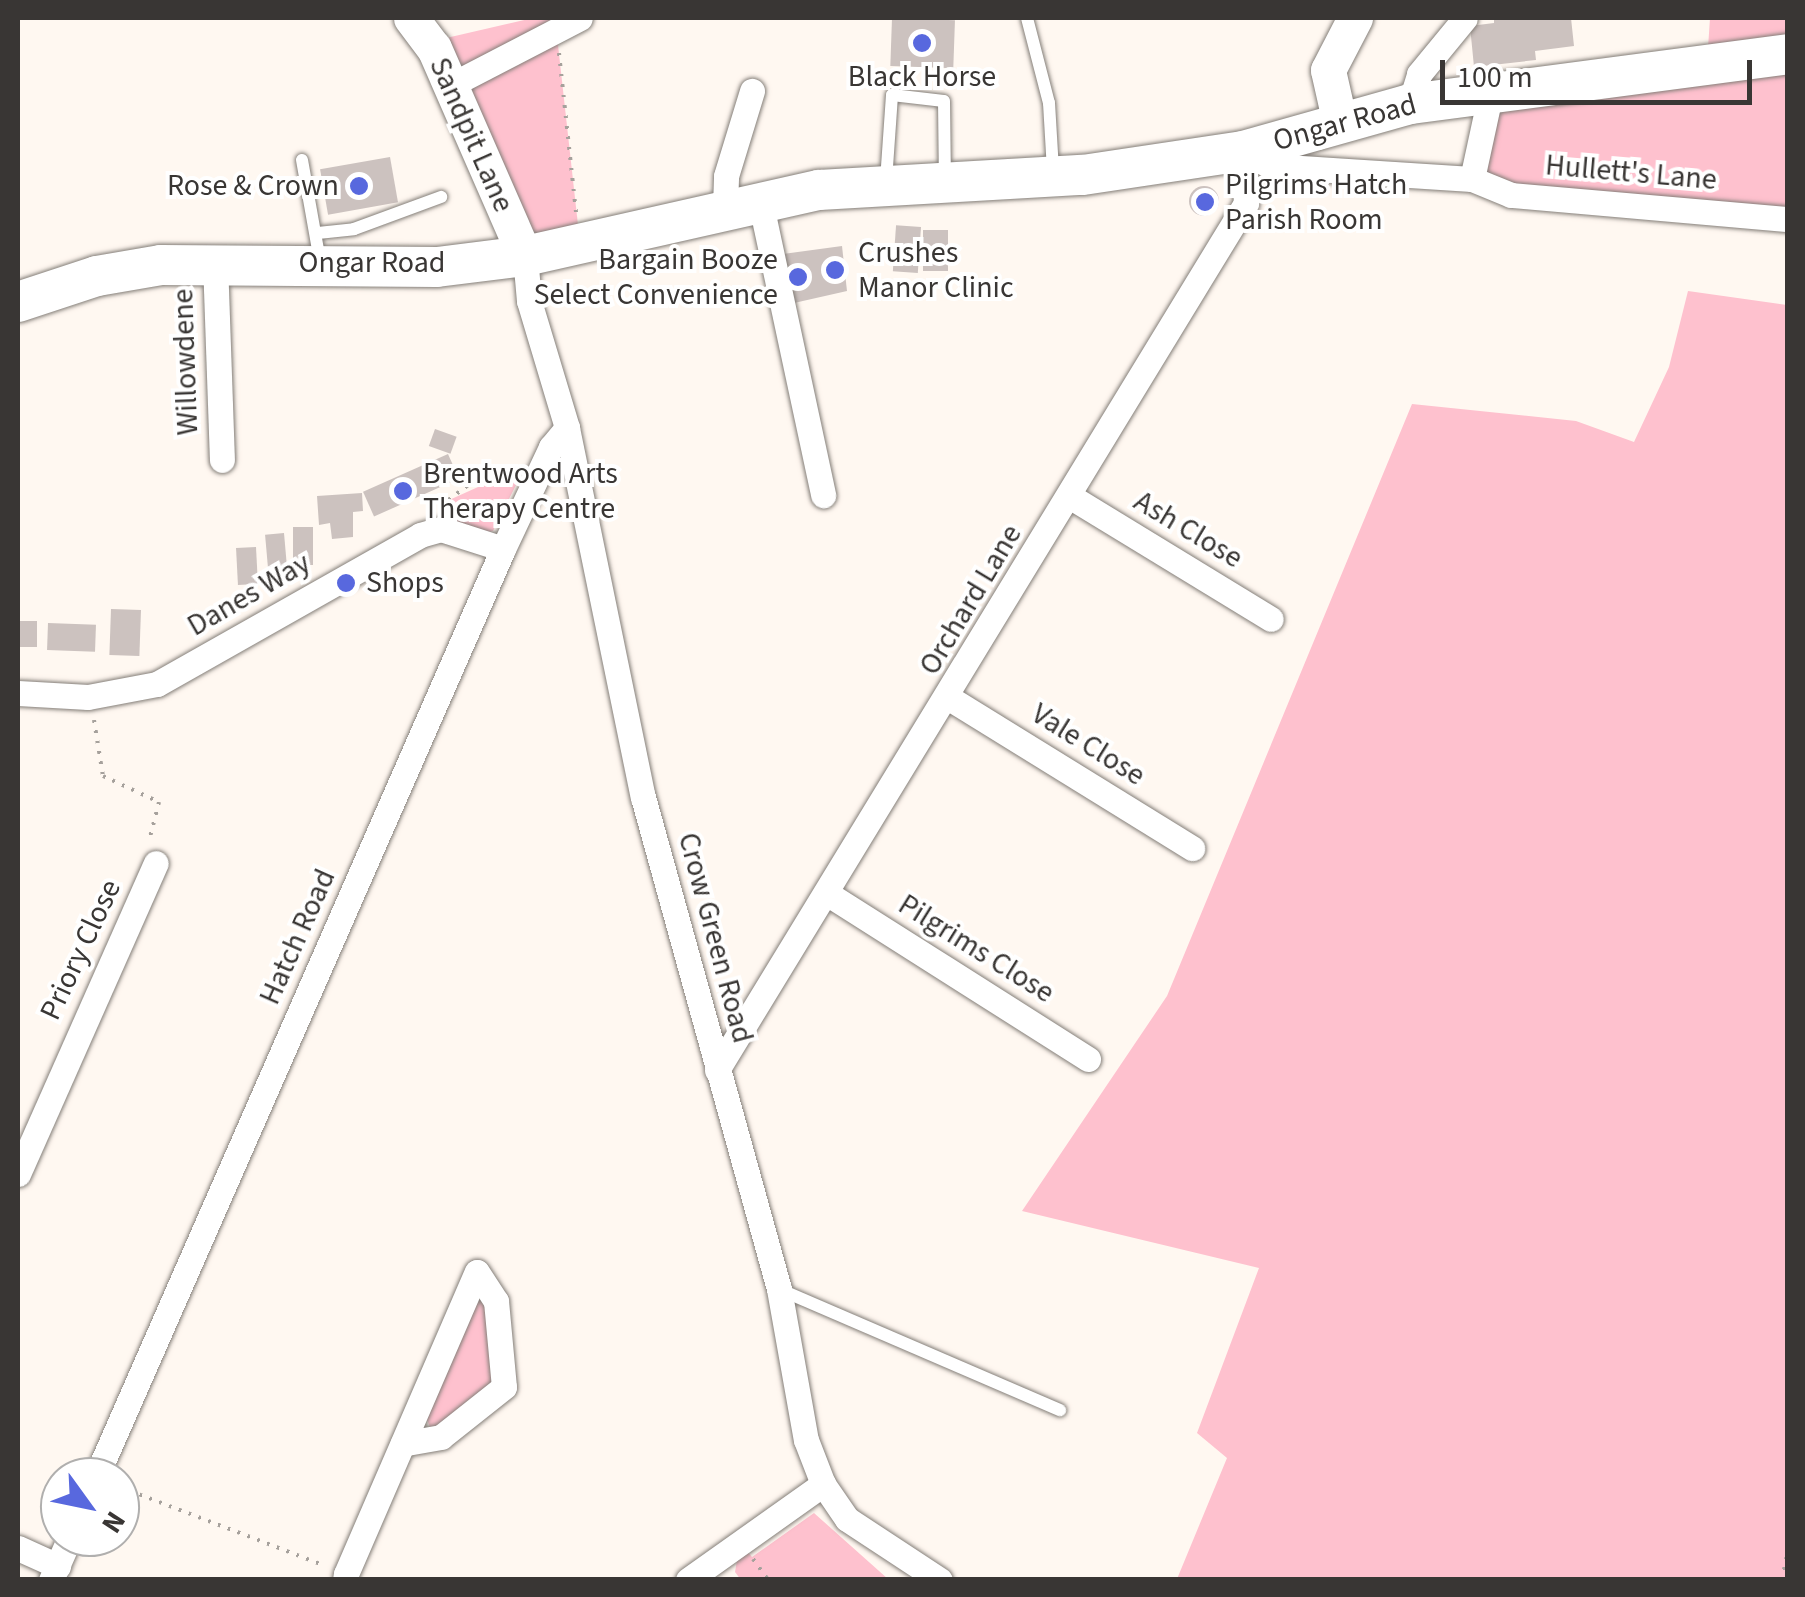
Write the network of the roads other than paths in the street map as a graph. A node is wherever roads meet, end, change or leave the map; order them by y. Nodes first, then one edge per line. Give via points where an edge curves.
1 (411, 18) edge
2 (580, 18) edge
3 (1026, 18) edge
4 (1354, 18) edge
5 (1465, 18) edge
6 (1788, 54) edge
7 (451, 85) junction
8 (1491, 90) junction
9 (752, 91) dead end
10 (1410, 104) junction
11 (1339, 119) junction
12 (1243, 151) junction
13 (302, 160) dead end
14 (1054, 178) junction
15 (1472, 178) junction
16 (945, 182) junction
17 (886, 184) junction
18 (441, 197) dead end
19 (743, 204) junction
20 (1788, 219) edge
21 (320, 249) junction
22 (525, 256) junction
23 (214, 262) junction
24 (18, 302) edge
25 (567, 428) junction
26 (222, 460) dead end
27 (824, 495) dead end
28 (1071, 497) junction
29 (503, 549) junction
30 (1272, 619) dead end
31 (18, 693) edge
32 (949, 698) junction
33 (1192, 848) dead end
34 (156, 863) road end
35 (828, 894) junction
36 (1088, 1059) dead end
37 (717, 1070) junction
38 (18, 1174) edge
39 (779, 1289) junction
40 (1060, 1410) dead end
41 (403, 1444) junction
42 (105, 1457) edge
43 (822, 1484) junction
44 (18, 1548) edge
45 (54, 1573) edge
46 (345, 1577) edge
47 (688, 1580) edge
48 (940, 1580) edge

1 - 7 street, Sandpit Lane
2 - 7 street
3 - 14 lane via 1049,103
4 - 11 street via 1328,70
5 - 10 street via 1419,74
6 - 8 main road, Ongar Road
7 - 22 street, Sandpit Lane
8 - 10 main road, Ongar Road
8 - 15 street
9 - 19 street via 726,176
10 - 11 main road, Ongar Road
11 - 12 main road, Ongar Road
12 - 14 main road, Ongar Road
12 - 15 street, Hullett's Lane via 1270,166
12 - 28 street, Orchard Lane via 1246,203
13 - 21 lane
14 - 16 main road, Ongar Road
15 - 20 street, Hullett's Lane via 1511,196
16 - 17 main road, Ongar Road
16 - 17 lane via 944,101 892,95
17 - 19 main road, Ongar Road
18 - 21 lane
19 - 22 main road, Ongar Road
19 - 27 street
21 - 22 main road, Ongar Road via 437,267
21 - 23 main road, Ongar Road
22 - 25 street, Crow Green Road via 529,301
23 - 24 main road, Ongar Road via 97,276
23 - 26 street, Willowdene
25 - 29 street, Hatch Road
25 - 37 street, Crow Green Road via 642,797
28 - 30 street, Ash Close
28 - 32 street, Orchard Lane
29 - 31 street, Danes Way via 441,529 420,534 157,684 94,696
29 - 42 street, Hatch Road
32 - 33 street, Vale Close
32 - 35 street, Orchard Lane
34 - 38 street, Priory Close
35 - 36 street, Pilgrims Close
35 - 37 street, Orchard Lane
37 - 39 street, Crow Green Road
39 - 40 lane
39 - 43 street, Crow Green Road via 806,1440
41 - 41 street via 462,1306 477,1272 496,1301 504,1387 441,1437
41 - 46 street
43 - 47 street
43 - 48 street, Crow Green Road via 848,1520
44 - 45 street

